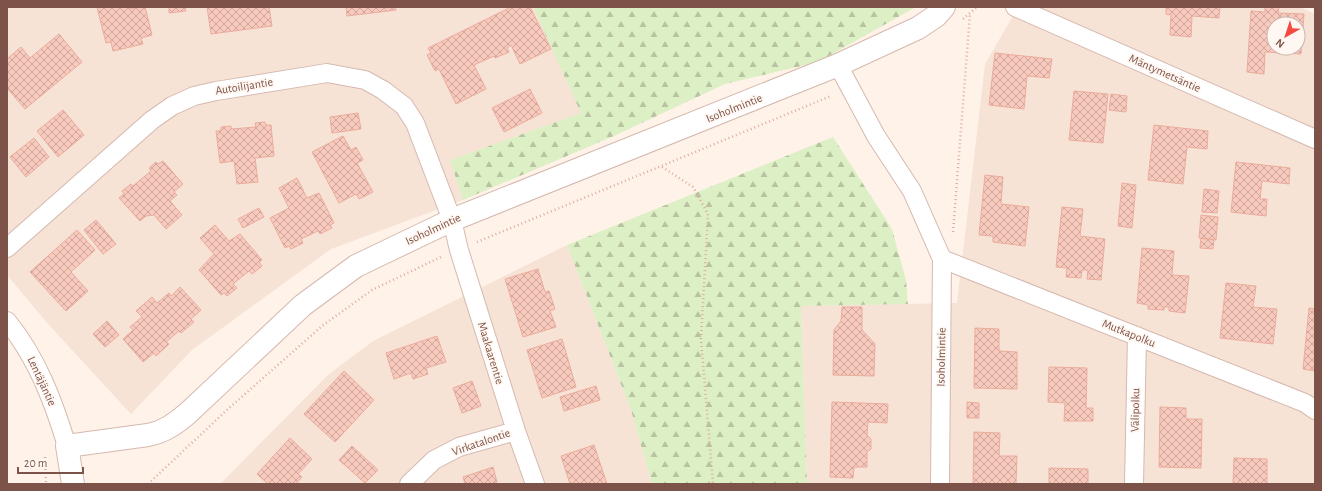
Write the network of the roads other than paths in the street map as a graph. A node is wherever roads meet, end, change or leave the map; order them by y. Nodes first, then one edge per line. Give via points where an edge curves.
1 (1015, 7) edge
2 (951, 15) edge
3 (838, 65) junction
4 (1315, 139) edge
5 (452, 220) junction
6 (7, 248) edge
7 (942, 259) junction
8 (7, 321) edge
9 (1137, 336) junction
10 (1315, 410) edge
11 (516, 430) junction
12 (68, 446) junction
13 (73, 484) edge
14 (409, 484) edge
15 (535, 484) edge
16 (940, 484) edge
17 (1134, 484) edge

1 - 4 street, Mäntymetsäntie
2 - 3 street, Isoholmintie via 936,16 918,28
3 - 5 street, Isoholmintie
3 - 7 street, Isoholmintie via 876,136 912,190
5 - 6 street, Autoilijantie via 415,124 404,106 365,80 327,73 216,91 194,96 172,106 152,120
5 - 11 street, Maakaarentie via 459,250
5 - 12 street, Isoholmintie via 356,266 315,296 171,427 148,435
7 - 9 street, Mutkapolku
7 - 16 street, Isoholmintie
8 - 12 street, Lentäjäntie via 30,352 43,376
9 - 10 street, Mutkapolku via 1305,403
9 - 17 street, Välipolku
11 - 14 street, Virkatalontie via 453,450 434,460
11 - 15 street, Maakaarentie
12 - 13 street

